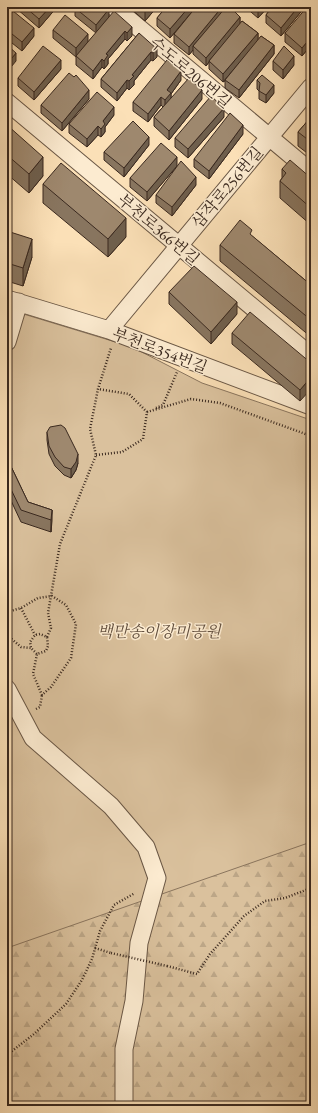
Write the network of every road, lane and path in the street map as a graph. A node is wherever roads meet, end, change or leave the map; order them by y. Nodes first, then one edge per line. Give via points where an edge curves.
1 (114, 7) edge
2 (311, 87) edge
3 (7, 102) edge
4 (269, 137) junction
5 (311, 172) edge
6 (178, 246) junction
7 (13, 301) edge
8 (112, 332) junction
9 (7, 342) edge
10 (311, 356) edge
11 (183, 358) junction
12 (98, 389) junction
13 (311, 406) edge
14 (147, 412) junction
15 (311, 436) edge
16 (96, 455) junction
17 (52, 596) junction
18 (21, 608) junction
19 (7, 612) edge
20 (7, 635) edge
21 (35, 635) junction
22 (47, 637) junction
23 (31, 648) junction
24 (38, 654) junction
25 (7, 689) edge
26 (157, 878) junction
27 (311, 888) edge
28 (95, 948) junction
29 (7, 1055) edge
30 (124, 1106) edge

1 - 4 street, 수도로206번길
2 - 4 street, 삼작로256번길
3 - 6 street, 부천로366번길
4 - 5 street, 삼작로256번길
4 - 6 street, 삼작로256번길
6 - 8 street, 삼작로256번길
6 - 10 street, 부천로366번길
7 - 8 street, 부천로354번길
7 - 9 street
8 - 11 street, 부천로354번길
8 - 12 path
11 - 13 street, 부천로354번길
11 - 14 path via 163,405
12 - 14 path via 129,394
12 - 16 path via 90,429
14 - 15 path via 191,399 220,403
14 - 16 path via 144,439 122,452
16 - 17 path via 60,544
17 - 18 path via 38,598
17 - 22 path via 48,613 51,628
17 - 24 path via 66,605 76,624 75,640 71,658 51,687 42,695 33,674
18 - 19 path
18 - 21 path
20 - 23 path via 21,647
21 - 22 path
21 - 23 path via 30,642
22 - 24 path via 46,650
23 - 24 path
25 - 26 street via 33,738 111,806 146,847
26 - 28 path via 114,905 100,931
26 - 30 street via 139,943 134,1001 124,1049
27 - 28 path, bridge via 291,896 265,901 244,916 210,954 197,974
28 - 29 path via 82,980 66,1004

